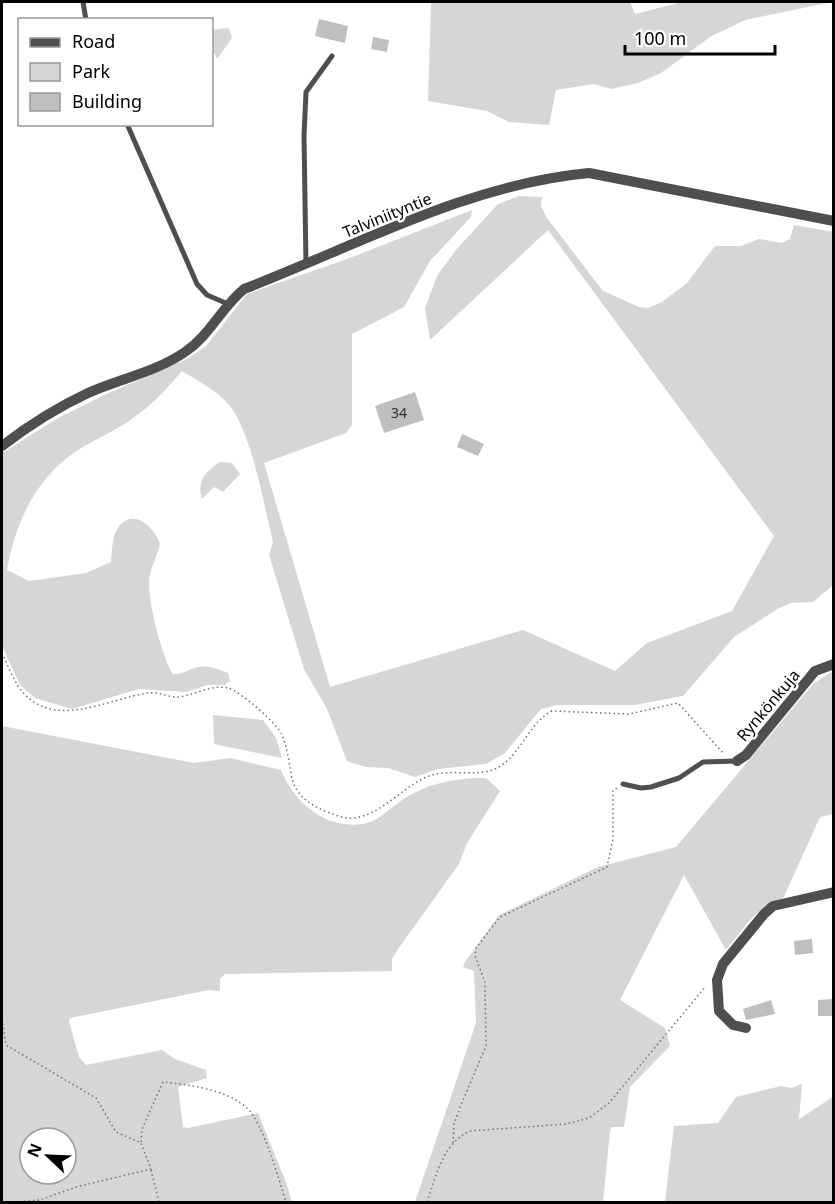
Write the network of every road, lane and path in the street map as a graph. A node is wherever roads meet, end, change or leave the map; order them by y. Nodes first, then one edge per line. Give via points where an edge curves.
1 (83, 2) edge
2 (86, 18) edge
3 (332, 56) dead end
4 (128, 126) edge
5 (834, 220) edge
6 (306, 266) junction
7 (228, 304) junction
8 (2, 446) edge
9 (2, 653) edge
10 (834, 664) edge
11 (733, 761) junction
12 (623, 784) joint
13 (834, 892) edge
14 (710, 980) dead end
15 (2, 1019) edge
16 (746, 1028) dead end
17 (141, 1143) junction
18 (453, 1143) junction
19 (151, 1169) junction
20 (15, 1203) edge
21 (159, 1203) edge
22 (286, 1203) edge
23 (426, 1203) edge

1 - 2 lane
3 - 6 lane via 306,92
4 - 7 lane via 197,284 207,295
5 - 6 street, Talviniityntie via 589,174 558,176 449,206
6 - 7 street, Talviniityntie via 244,289
7 - 8 street, Talviniityntie via 204,338 184,353 86,394
9 - 11 path via 26,695 36,703 74,712 148,693 180,697 229,688 282,734 290,776 307,802 344,818 374,811 412,783 434,774 496,768 509,758 542,716 552,711 629,714 678,703
10 - 11 street, Rynkönkuja via 815,671 746,755
11 - 12 lane, Rynkönkuja via 703,762 679,778 651,787
12 - 18 path via 613,790 613,839 607,867 500,917 476,948 475,956 485,982 486,1047 460,1105
13 - 16 street via 773,906 723,964 717,980 719,1011 733,1025
14 - 18 path via 609,1103 589,1118 566,1125 470,1131 459,1135
15 - 17 path via 6,1045 96,1098 116,1132
17 - 19 path
17 - 22 path via 142,1129 163,1082 192,1085 232,1098 252,1114
18 - 23 path
19 - 20 path via 40,1200
19 - 21 path

